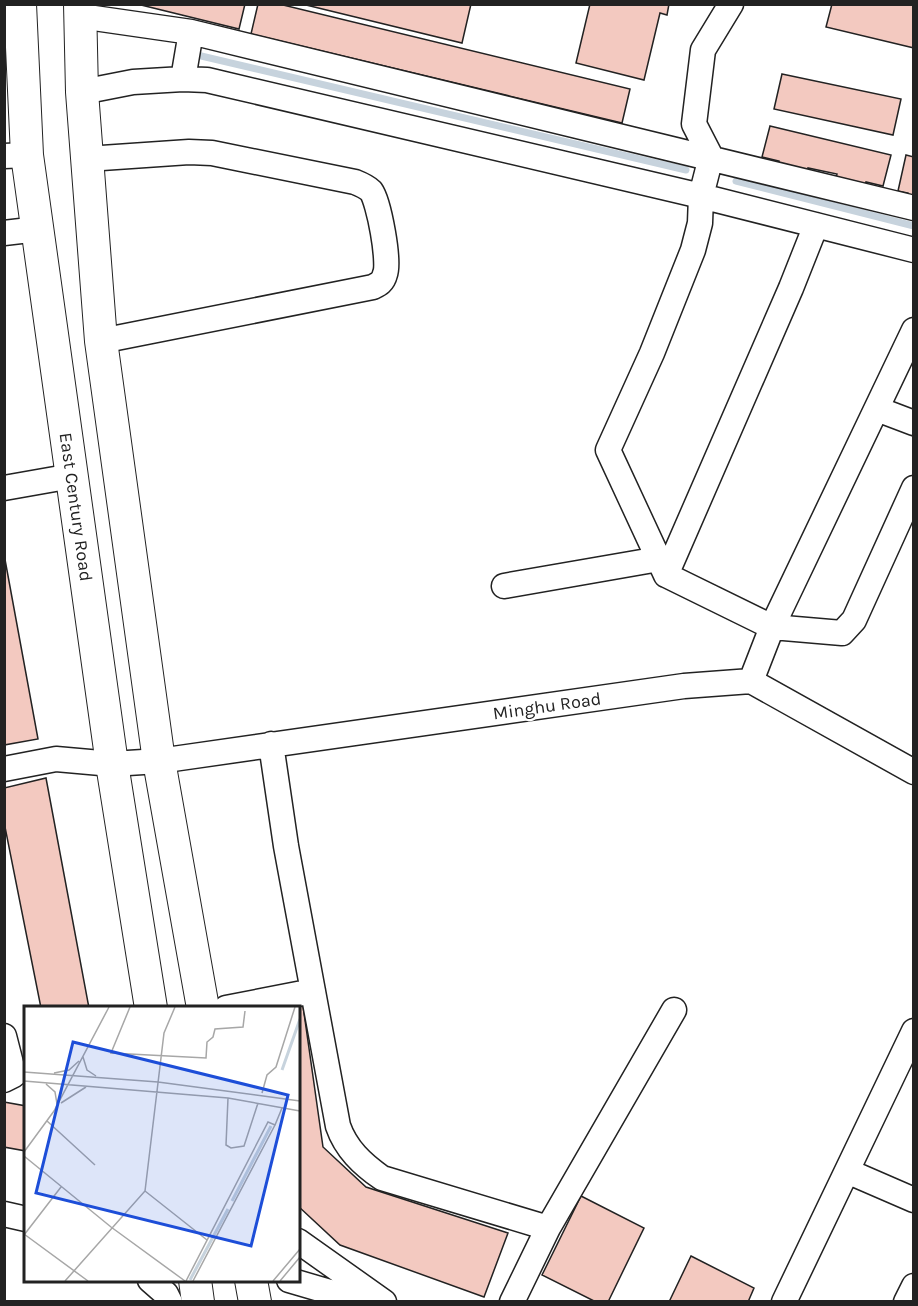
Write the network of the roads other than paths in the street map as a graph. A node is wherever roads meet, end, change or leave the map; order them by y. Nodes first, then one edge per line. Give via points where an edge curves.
1 (20, 4) edge
2 (731, 4) edge
3 (80, 10) edge
4 (191, 32) junction
5 (183, 79) junction
6 (82, 92) junction
7 (16, 155) edge
8 (711, 157) junction
9 (87, 159) junction
10 (701, 196) junction
11 (914, 208) edge
12 (816, 225) junction
13 (38, 229) junction
14 (4, 233) edge
15 (914, 250) edge
16 (914, 330) edge
17 (101, 340) junction
18 (877, 409) junction
19 (914, 423) edge
20 (72, 476) junction
21 (4, 488) edge
22 (914, 488) edge
23 (663, 567) junction
24 (504, 586) dead end
25 (772, 627) junction
26 (751, 681) junction
27 (271, 744) junction
28 (159, 761) junction
29 (112, 764) junction
30 (4, 769) edge
31 (914, 772) edge
32 (313, 991) junction
33 (151, 1006) edge
34 (203, 1006) edge
35 (236, 1006) edge
36 (674, 1010) dead end
37 (914, 1031) edge
38 (4, 1036) edge
39 (4, 1080) edge
40 (848, 1171) junction
41 (914, 1200) edge
42 (4, 1214) edge
43 (24, 1219) edge
44 (548, 1228) junction
45 (300, 1242) edge
46 (151, 1282) edge
47 (195, 1282) edge
48 (251, 1282) edge
49 (293, 1282) edge
50 (914, 1286) edge
51 (170, 1302) edge
52 (198, 1302) edge
53 (255, 1302) edge
54 (364, 1302) edge
55 (384, 1302) edge
56 (512, 1302) edge
57 (784, 1302) edge
58 (906, 1302) edge

1 - 7 main road, East Century Road
2 - 8 street via 703,50 694,124
3 - 4 street
3 - 6 main road
4 - 5 street
4 - 8 street
5 - 6 street via 134,82
5 - 10 street via 207,80
6 - 9 main road
7 - 13 main road, East Century Road
8 - 10 street
8 - 11 street
9 - 17 main road
9 - 17 street via 212,153 355,182 366,187 374,198 387,254 386,274 373,287
10 - 12 street
10 - 23 street via 693,250 608,450
12 - 15 street
12 - 23 street
13 - 14 street
13 - 20 main road, East Century Road
16 - 18 street
17 - 28 main road
18 - 19 street
18 - 25 street
20 - 21 street
20 - 29 main road, East Century Road
22 - 25 street via 848,629 842,633
23 - 24 street
23 - 25 street
25 - 26 street
26 - 27 street, Minghu Road via 684,686
26 - 31 street
27 - 28 street, Minghu Road
27 - 32 street
28 - 29 street, Minghu Road
28 - 34 main road
29 - 30 street, Minghu Road via 56,759
29 - 33 main road, East Century Road
32 - 35 street
32 - 44 street via 338,1126 359,1161 382,1178
36 - 44 street
37 - 40 street
38 - 39 street via 14,1075
40 - 41 street
40 - 57 street
42 - 43 street
44 - 56 street
45 - 55 street
46 - 51 street
47 - 52 main road
48 - 53 main road
49 - 54 street
50 - 58 street

